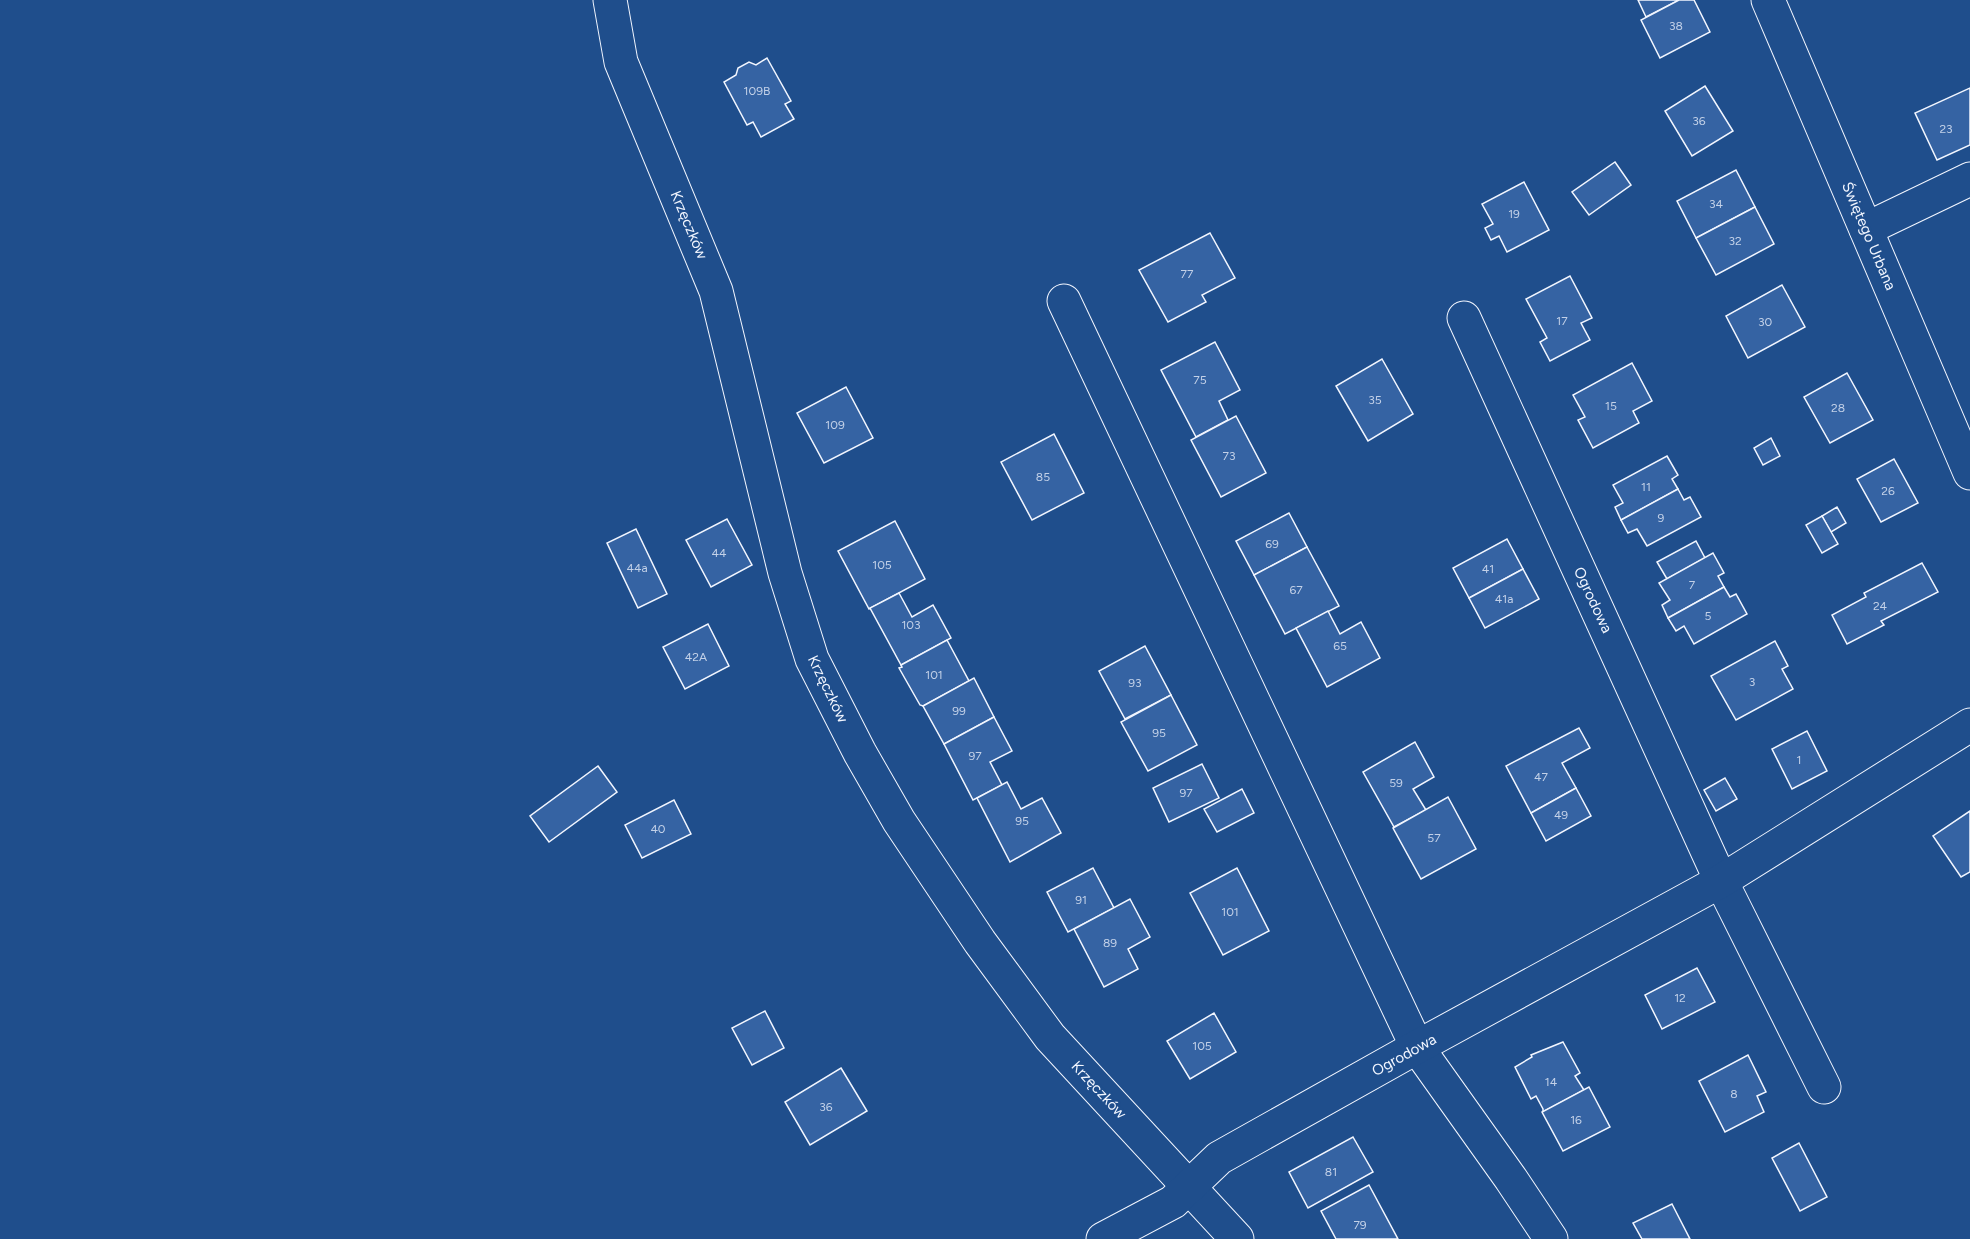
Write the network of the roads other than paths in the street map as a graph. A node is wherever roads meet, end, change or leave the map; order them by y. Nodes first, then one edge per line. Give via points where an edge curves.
1 (610, 0) edge
2 (1768, 0) edge
3 (1970, 179) edge
4 (1866, 229) junction
5 (1064, 301) dead end
6 (1464, 318) dead end
7 (1970, 473) edge
8 (1970, 725) edge
9 (1721, 881) junction
10 (1417, 1047) junction
11 (1824, 1087) dead end
12 (1189, 1187) junction
13 (1103, 1239) edge
14 (1237, 1239) edge
15 (1551, 1239) edge

1 - 12 street, Krzęczków via 621,62 716,291 785,573 812,659 899,821 981,942 1050,1037
2 - 4 street, Świętego Urbana
3 - 4 street
4 - 7 street, Świętego Urbana
5 - 10 street
6 - 9 street, Ogrodowa
8 - 9 street, Ogrodowa
9 - 10 street, Ogrodowa
9 - 11 street, Ogrodowa
10 - 12 street, Ogrodowa via 1219,1158
10 - 15 street
12 - 13 street, Ogrodowa via 1173,1202
12 - 14 street, Krzęczków

